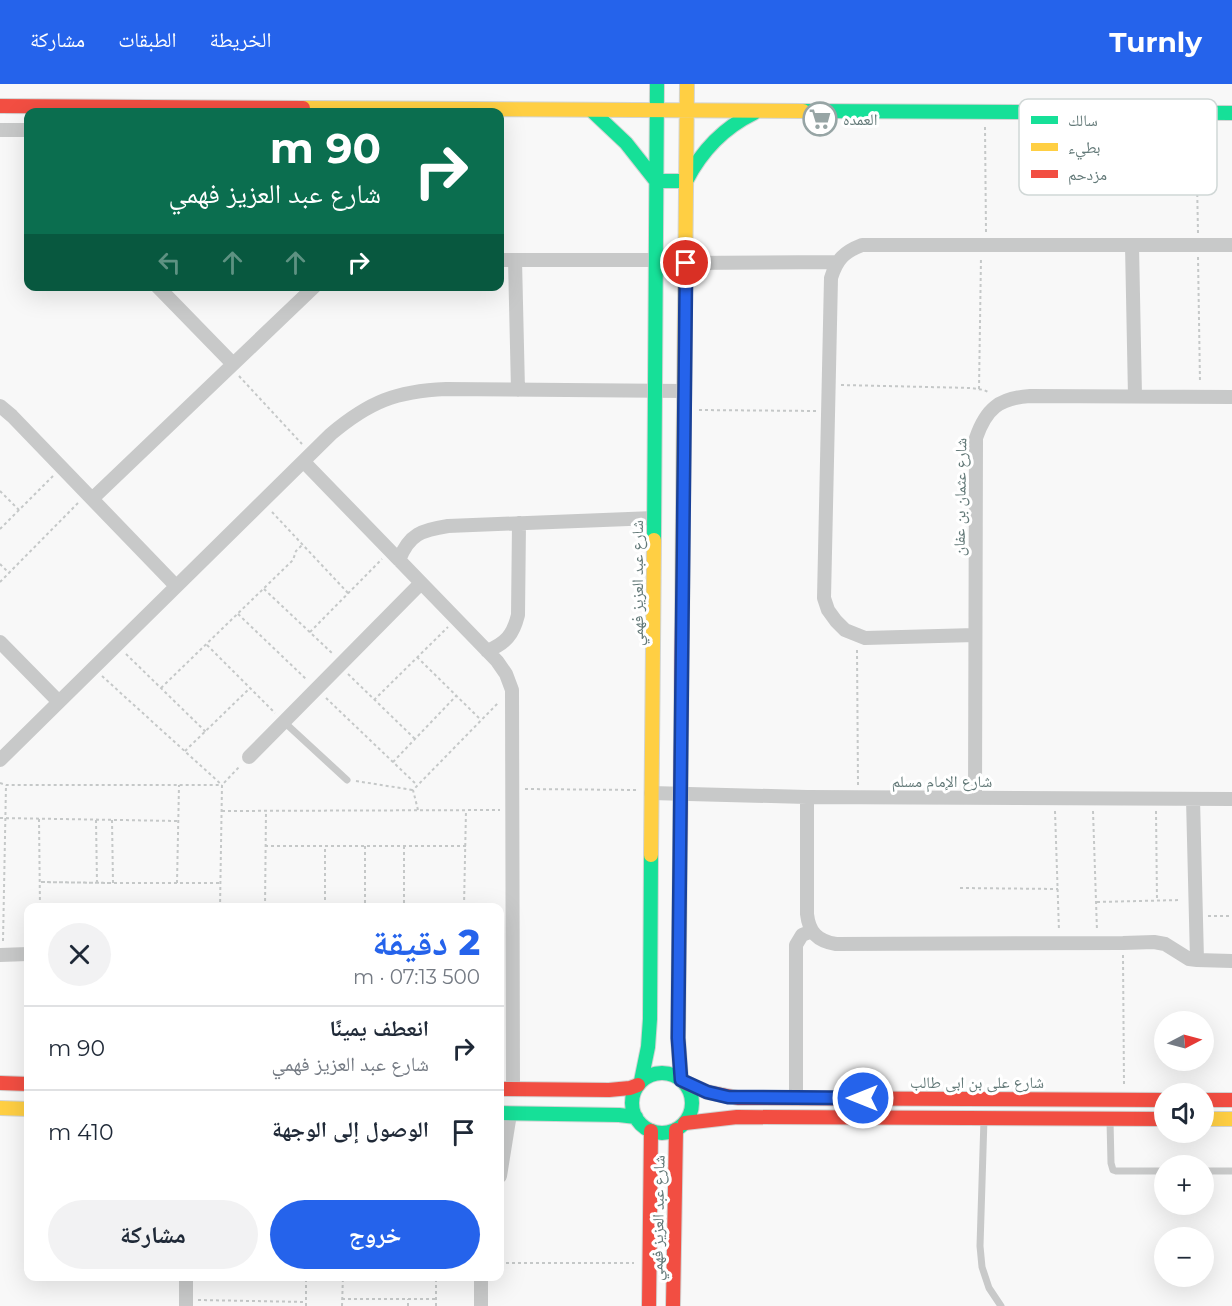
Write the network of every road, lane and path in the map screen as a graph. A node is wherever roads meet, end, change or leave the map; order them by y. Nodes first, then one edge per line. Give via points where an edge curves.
1 (657, 84) edge
2 (687, 84) edge
3 (0, 106) edge
4 (343, 108) edge
5 (504, 109) edge
6 (514, 109) junction
7 (591, 110) junction
8 (657, 110) junction
9 (687, 110) junction
10 (759, 111) junction
11 (985, 112) junction
12 (1019, 112) edge
13 (1217, 113) edge
14 (1232, 113) edge
15 (504, 117) edge
16 (0, 130) edge
17 (24, 130) edge
18 (656, 181) junction
19 (686, 182) junction
20 (984, 245) junction
21 (1132, 245) junction
22 (1232, 245) edge
23 (504, 260) edge
24 (515, 260) junction
25 (656, 260) junction
26 (838, 262) junction
27 (686, 263) junction
28 (162, 291) edge
29 (310, 291) edge
30 (232, 366) junction
31 (829, 385) junction
32 (979, 389) junction
33 (518, 390) junction
34 (655, 391) junction
35 (684, 392) junction
36 (1135, 396) junction
37 (1232, 397) edge
38 (1001, 402) junction
39 (0, 406) edge
40 (684, 410) junction
41 (828, 411) junction
42 (308, 458) junction
43 (62, 467) junction
44 (0, 491) edge
45 (90, 496) junction
46 (263, 502) junction
47 (19, 510) junction
48 (654, 518) junction
49 (519, 523) junction
50 (0, 529) edge
51 (302, 545) junction
52 (394, 555) junction
53 (0, 564) edge
54 (9, 573) junction
55 (0, 582) edge
56 (421, 583) junction
57 (176, 586) junction
58 (264, 589) junction
59 (348, 593) junction
60 (238, 614) junction
61 (456, 619) junction
62 (310, 632) junction
63 (975, 635) junction
64 (857, 636) junction
65 (0, 642) edge
66 (117, 645) junction
67 (206, 645) junction
68 (487, 651) junction
69 (417, 657) junction
70 (340, 664) junction
71 (94, 668) junction
72 (161, 688) junction
73 (250, 688) junction
74 (316, 688) junction
75 (512, 690) junction
76 (456, 696) junction
77 (374, 700) junction
78 (59, 702) junction
79 (481, 720) junction
80 (283, 721) junction
81 (206, 732) junction
82 (415, 739) junction
83 (185, 751) junction
84 (249, 757) joint
85 (0, 760) edge
86 (393, 762) junction
87 (347, 780) joint
88 (0, 783) edge
89 (6, 785) junction
90 (179, 785) junction
91 (222, 785) junction
92 (417, 785) junction
93 (512, 789) junction
94 (413, 790) junction
95 (651, 791) junction
96 (681, 793) junction
97 (807, 796) junction
98 (858, 797) junction
99 (975, 798) junction
100 (1055, 798) junction
101 (1092, 799) junction
102 (1156, 799) junction
103 (1193, 799) junction
104 (1232, 800) edge
105 (418, 810) junction
106 (466, 810) junction
107 (512, 810) junction
108 (222, 811) junction
109 (266, 811) junction
110 (0, 818) edge
111 (5, 819) junction
112 (39, 819) junction
113 (96, 820) junction
114 (112, 820) junction
115 (178, 821) junction
116 (266, 846) junction
117 (325, 846) junction
118 (365, 846) junction
119 (404, 846) junction
120 (466, 846) junction
121 (40, 882) junction
122 (97, 883) junction
123 (113, 883) junction
124 (177, 883) junction
125 (220, 883) junction
126 (960, 888) dead end
127 (1058, 889) junction
128 (1196, 900) junction
129 (1158, 901) junction
130 (2, 902) edge
131 (1096, 902) junction
132 (40, 903) edge
133 (220, 903) edge
134 (265, 903) edge
135 (325, 903) edge
136 (365, 903) edge
137 (404, 903) edge
138 (464, 903) edge
139 (504, 905) edge
140 (512, 905) junction
141 (1196, 916) junction
142 (1232, 916) edge
143 (812, 931) junction
144 (1059, 943) junction
145 (1097, 943) junction
146 (1123, 943) junction
147 (506, 950) edge
148 (2, 954) edge
149 (24, 954) edge
150 (1197, 960) junction
151 (1232, 961) edge
152 (649, 1036) junction
153 (678, 1038) junction
154 (683, 1081) junction
155 (0, 1083) edge
156 (640, 1083) junction
157 (24, 1084) edge
158 (506, 1089) edge
159 (597, 1090) junction
160 (738, 1098) junction
161 (796, 1098) junction
162 (1042, 1099) junction
163 (1124, 1100) junction
164 (1154, 1100) edge
165 (1214, 1100) edge
166 (1232, 1100) edge
167 (0, 1108) edge
168 (24, 1109) edge
169 (505, 1114) edge
170 (597, 1114) junction
171 (636, 1117) junction
172 (737, 1117) junction
173 (984, 1118) junction
174 (1043, 1118) junction
175 (1110, 1119) junction
176 (1154, 1119) edge
177 (1214, 1119) edge
178 (1232, 1119) edge
179 (680, 1127) junction
180 (651, 1131) junction
181 (651, 1160) junction
182 (675, 1161) junction
183 (1154, 1171) edge
184 (1214, 1171) edge
185 (1232, 1171) edge
186 (504, 1263) edge
187 (649, 1263) junction
188 (186, 1281) edge
189 (306, 1281) edge
190 (343, 1281) edge
191 (436, 1281) edge
192 (481, 1281) edge
193 (342, 1299) junction
194 (369, 1299) junction
195 (408, 1299) junction
196 (436, 1299) junction
197 (248, 1301) junction
198 (186, 1303) edge
199 (306, 1304) edge
200 (247, 1306) edge
201 (342, 1306) edge
202 (369, 1306) edge
203 (408, 1306) edge
204 (436, 1306) edge
205 (481, 1306) edge
206 (649, 1306) edge
207 (673, 1306) edge
208 (1001, 1306) edge

1 - 8 street, شارع عبد العزيز فهمي
2 - 9 street
3 - 4 street
5 - 6 street
6 - 7 street
6 - 15 street
7 - 8 street
7 - 18 street via 627,142
8 - 9 street
8 - 18 street, شارع عبد العزيز فهمي
9 - 10 street
9 - 19 street
10 - 11 street
10 - 19 street via 712,142
11 - 12 street
11 - 20 path
13 - 14 street
16 - 17 street
18 - 19 street
18 - 25 street, شارع عبد العزيز فهمي
19 - 27 street
20 - 21 street
20 - 26 street via 862,245 851,249
20 - 32 path
21 - 22 street
21 - 36 street
23 - 24 street
24 - 25 street
24 - 33 street
25 - 34 street, شارع عبد العزيز فهمي
26 - 27 street
26 - 31 street via 831,278
27 - 35 street
28 - 30 street
29 - 30 street
30 - 42 path
30 - 45 street
31 - 32 path
31 - 41 street
32 - 38 path
33 - 34 street
33 - 42 street via 421,390 396,395 351,418
34 - 35 street
34 - 48 street, شارع عبد العزيز فهمي
35 - 40 street
36 - 37 street
36 - 38 street via 1030,396
38 - 63 street, شارع عثمان بن عفان via 990,411 976,438
39 - 43 street
40 - 41 path
40 - 96 street
41 - 64 street via 824,598 836,621
42 - 46 street
42 - 52 street
43 - 45 street
43 - 47 path
44 - 47 path
45 - 54 path
45 - 57 street
46 - 51 path
46 - 57 street
47 - 50 path
48 - 49 street
48 - 95 street, شارع عبد العزيز فهمي
49 - 52 street via 423,531
49 - 68 street via 518,615 508,638
51 - 58 path
51 - 59 path
52 - 56 street
52 - 59 path
53 - 54 path
54 - 55 path
56 - 61 street
56 - 70 street
57 - 66 street
58 - 60 path
58 - 62 path
59 - 62 path
60 - 67 path
60 - 74 path
61 - 68 street
61 - 69 path
62 - 70 path
63 - 64 street
63 - 99 street, شارع عثمان بن عفان
64 - 98 path
65 - 78 street
66 - 71 street
66 - 72 path
67 - 72 path
67 - 73 path
68 - 75 street via 506,674
69 - 76 path
69 - 77 path
70 - 74 street
70 - 77 path
71 - 78 street
71 - 83 path
72 - 81 path
73 - 80 path
73 - 81 path
74 - 80 street
74 - 86 path
75 - 79 path
75 - 93 street
76 - 79 path
76 - 82 path
77 - 82 path
78 - 85 street
79 - 92 path
80 - 84 street
80 - 87 lane
81 - 83 path
82 - 86 path
83 - 91 path
84 - 91 path
86 - 92 path
87 - 94 path
88 - 89 path
89 - 90 path
89 - 111 path
90 - 91 path
90 - 115 path
91 - 108 path
92 - 94 path
93 - 95 path
93 - 107 street
94 - 105 path
95 - 96 street, شارع الإمام مسلم
95 - 152 street, شارع عبد العزيز فهمي
96 - 97 street, شارع الإمام مسلم
96 - 153 street
97 - 98 street, شارع الإمام مسلم
97 - 143 street via 807,914
98 - 99 street, شارع الإمام مسلم
99 - 100 street, شارع الإمام مسلم
100 - 101 street, شارع الإمام مسلم
100 - 127 path
101 - 102 street, شارع الإمام مسلم
101 - 131 path
102 - 103 street, شارع الإمام مسلم
102 - 129 path
103 - 104 street, شارع الإمام مسلم
103 - 128 street
105 - 106 path
105 - 109 path
106 - 107 path
106 - 120 path
107 - 140 street
108 - 109 path
108 - 125 path
109 - 116 path
110 - 111 path
111 - 112 path
111 - 130 path
112 - 113 path
112 - 121 path
113 - 114 path
113 - 122 path
114 - 115 path
114 - 123 path
115 - 124 path
116 - 117 path
116 - 134 path
117 - 118 path
117 - 135 path
118 - 119 path
118 - 136 path
119 - 120 path
119 - 137 path
120 - 138 path
121 - 122 path
121 - 132 path
122 - 123 path
123 - 124 path
124 - 125 path
125 - 133 path
126 - 127 path
127 - 144 path
128 - 129 path
128 - 141 street
129 - 131 path
130 - 148 path
131 - 145 path
139 - 140 path
140 - 147 street
141 - 142 path
141 - 150 street
143 - 144 street via 818,938 836,944
143 - 161 street via 802,935 796,945
144 - 145 street
145 - 146 street
146 - 150 street via 1165,944
146 - 163 path
147 - 158 street
148 - 149 street
150 - 151 street
152 - 153 street via 664,1041
152 - 156 street, شارع عبد العزيز فهمي
153 - 154 street
154 - 156 street via 661,1073
154 - 160 street, شارع على بن ابى طالب via 707,1092
154 - 179 street via 693,1102
155 - 157 street
156 - 159 street
156 - 171 street via 632,1105
158 - 159 street
159 - 170 street via 602,1102
160 - 161 street, شارع على بن ابى طالب
160 - 172 street via 734,1109
161 - 162 street, شارع على بن ابى طالب
162 - 163 street, شارع على بن ابى طالب
162 - 174 street
163 - 164 street, شارع على بن ابى طالب
165 - 166 street
167 - 168 street
169 - 170 street
170 - 171 street
171 - 180 street
172 - 173 street
172 - 179 street
173 - 174 street
173 - 208 lane via 980,1246 989,1288
174 - 175 street
175 - 176 street
175 - 183 lane via 1113,1170
177 - 178 street
179 - 180 street via 663,1133
179 - 182 street, شارع عبد العزيز فهمي
180 - 181 street, شارع عبد العزيز فهمي
181 - 182 street via 663,1157
181 - 187 street, شارع عبد العزيز فهمي
182 - 207 street, شارع عبد العزيز فهمي
184 - 185 lane
186 - 187 path
187 - 206 street, شارع عبد العزيز فهمي
188 - 198 street
189 - 199 path
190 - 193 path
191 - 196 path
192 - 205 street
193 - 194 path
193 - 201 path
194 - 195 path
194 - 202 path
195 - 196 path
195 - 203 path
196 - 204 path
197 - 198 path
197 - 199 path
197 - 200 path

